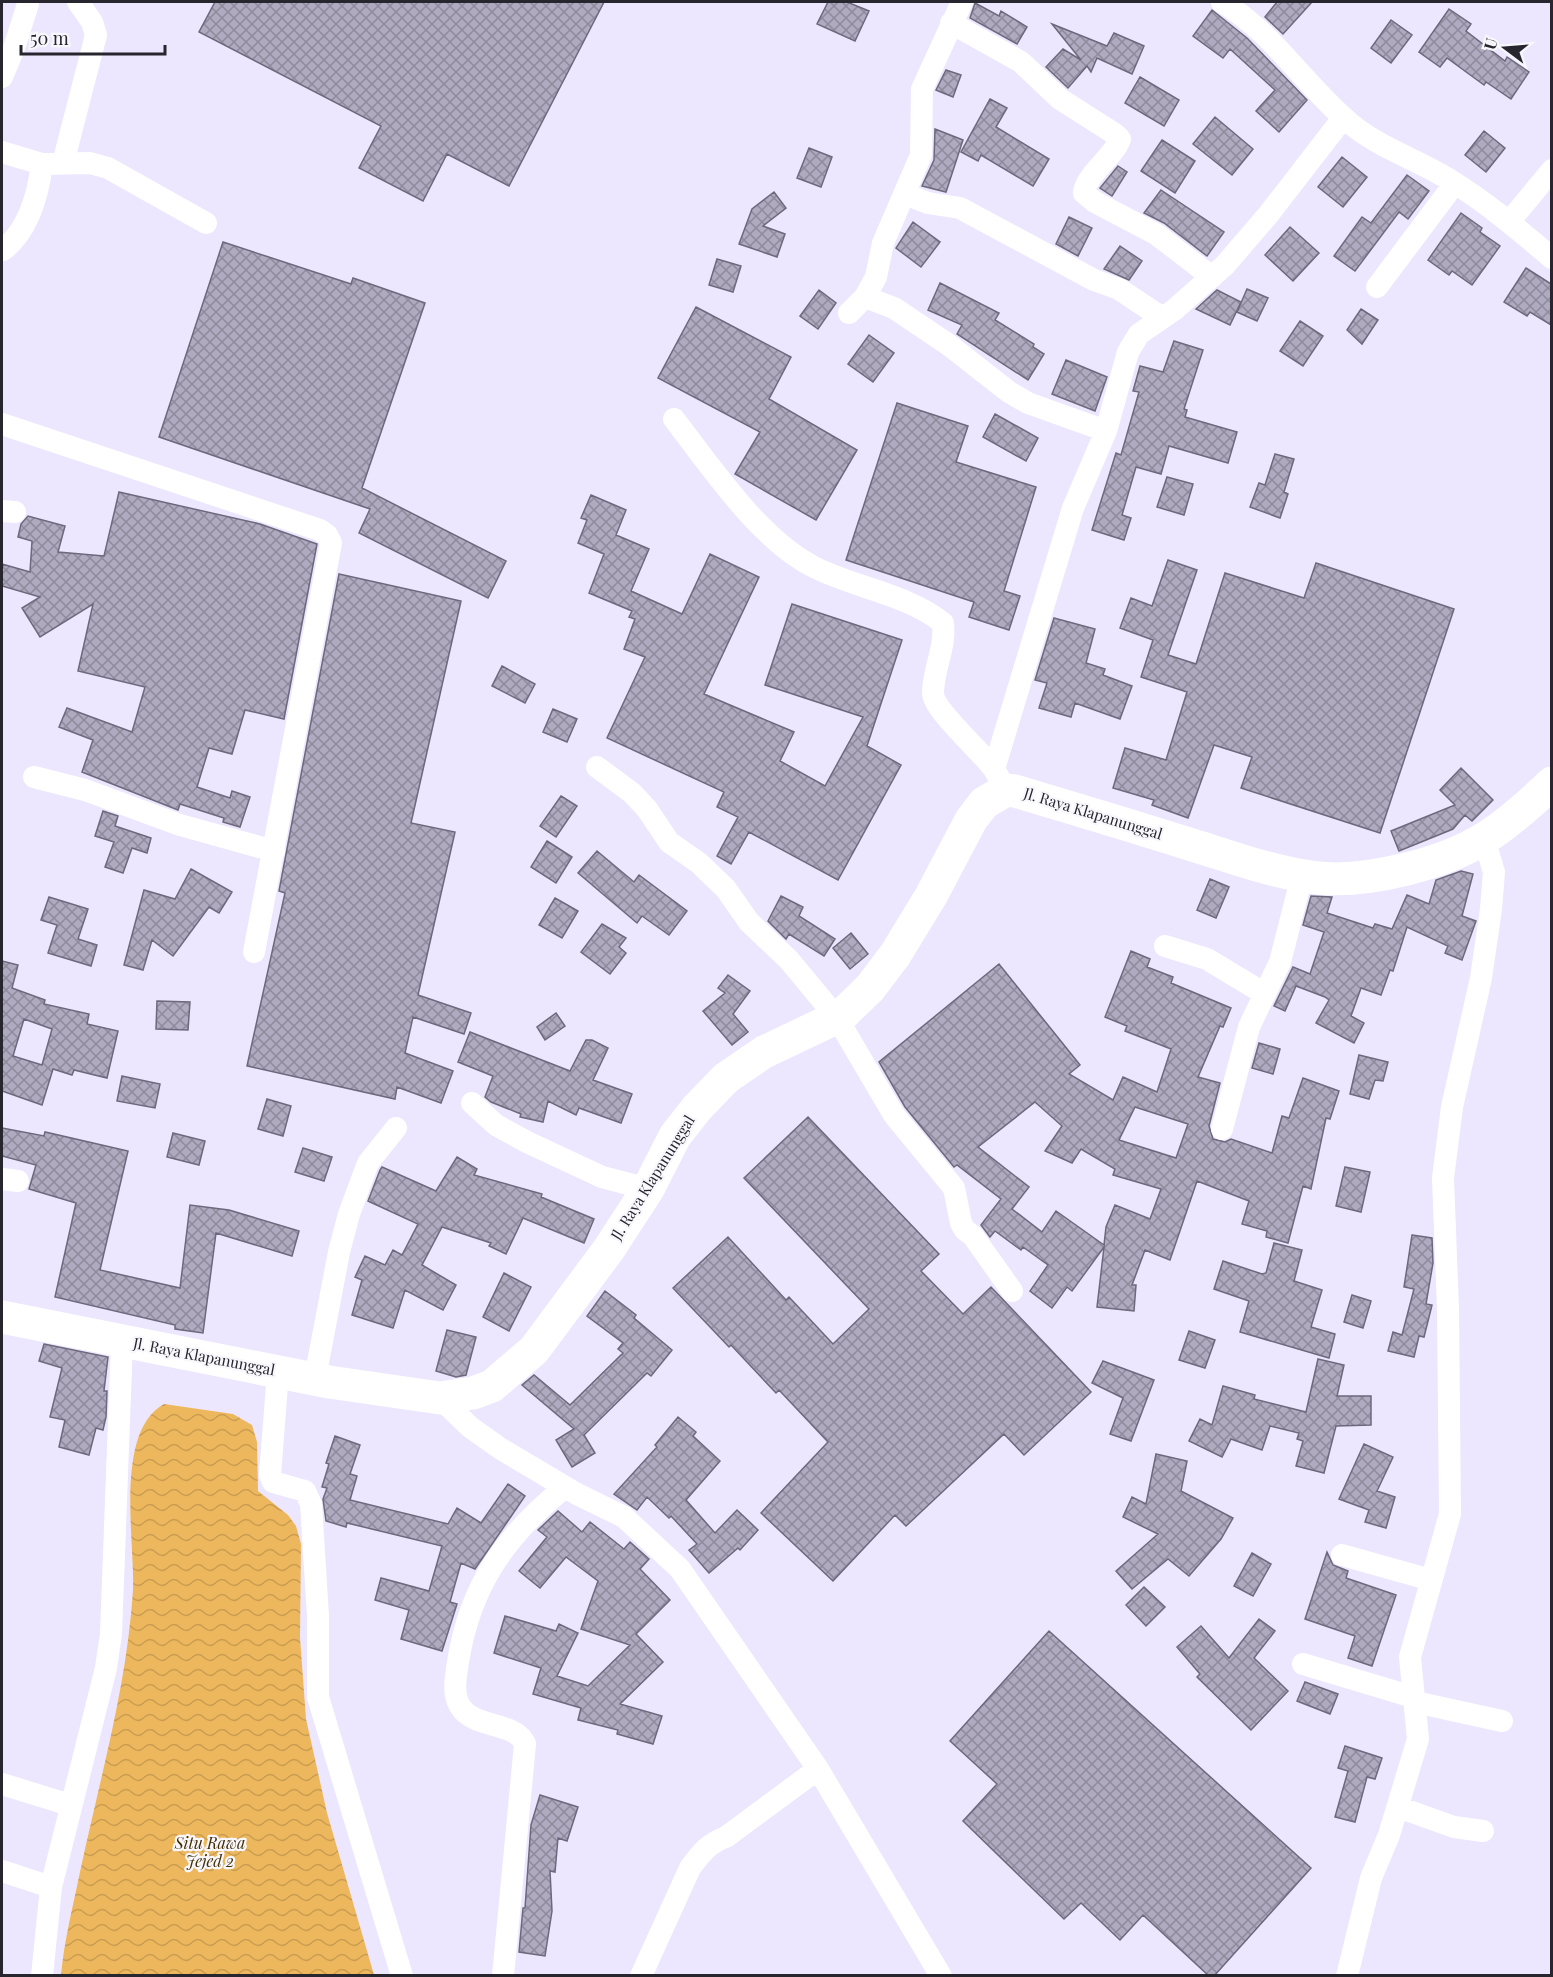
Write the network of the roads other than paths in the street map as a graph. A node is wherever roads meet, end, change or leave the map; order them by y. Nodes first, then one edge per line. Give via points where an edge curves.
1 (78, 2) edge
2 (962, 2) edge
3 (1222, 2) edge
4 (28, 4) dead end
5 (951, 23) junction
6 (2, 77) edge
7 (1343, 118) junction
8 (2, 152) edge
9 (53, 164) junction
10 (1551, 170) edge
11 (1455, 183) junction
12 (905, 194) junction
13 (1509, 222) junction
14 (206, 224) dead end
15 (3, 250) dead end
16 (1551, 258) edge
17 (1212, 277) junction
18 (1377, 287) dead end
19 (1161, 317) junction
20 (674, 419) dead end
21 (2, 424) edge
22 (1106, 431) junction
23 (597, 767) dead end
24 (34, 777) dead end
25 (1000, 779) junction
26 (1551, 783) edge
27 (1484, 839) junction
28 (274, 851) junction
29 (1302, 876) junction
30 (1165, 946) dead end
31 (254, 952) dead end
32 (1265, 994) junction
33 (837, 1018) junction
34 (472, 1103) dead end
35 (396, 1128) dead end
36 (1222, 1129) dead end
37 (648, 1189) junction
38 (1012, 1291) dead end
39 (2, 1317) edge
40 (122, 1341) junction
41 (278, 1372) junction
42 (315, 1378) junction
43 (440, 1398) junction
44 (565, 1487) junction
45 (1342, 1555) dead end
46 (1431, 1580) junction
47 (1303, 1664) dead end
48 (1414, 1700) junction
49 (1502, 1721) dead end
50 (818, 1769) junction
51 (2, 1784) edge
52 (70, 1805) junction
53 (1398, 1807) junction
54 (1484, 1831) dead end
55 (2, 1871) edge
56 (51, 1887) junction
57 (42, 1976) edge
58 (402, 1976) edge
59 (503, 1976) edge
60 (641, 1976) edge
61 (941, 1976) edge
62 (1347, 1976) edge

1 - 9 street via 96,35
2 - 5 street
3 - 7 street via 1261,30
4 - 6 street
5 - 12 street via 922,89 921,155
5 - 17 street via 1021,62 1060,99 1115,134 1120,139 1116,150 1088,181 1084,193 1156,234
7 - 11 street via 1398,155
7 - 17 street via 1268,215
8 - 9 street
9 - 14 street via 90,163 108,168
9 - 15 street via 27,220
10 - 13 street
11 - 13 street
11 - 18 street
12 - 19 street via 928,203 960,208 1094,280 1119,289
12 - 22 street via 883,243 876,277 857,305 894,308 1009,392 1028,403
13 - 16 street
17 - 19 street
19 - 22 street via 1139,334 1128,352
20 - 25 street via 735,497 792,555 815,568 922,609 943,624 945,637 933,695 935,703
21 - 28 street via 327,535 331,555
22 - 25 street via 1073,508
23 - 33 street via 632,793 669,842 699,863 726,890 749,922 789,960
24 - 28 street
25 - 29 street, Jl. Raya Klapanunggal
25 - 33 street, Jl. Raya Klapanunggal via 977,811 895,955 870,988
26 - 27 street, Jl. Raya Klapanunggal via 1526,808
27 - 29 street, Jl. Raya Klapanunggal via 1378,875
27 - 46 street via 1494,872 1492,900 1481,978 1452,1107 1443,1178 1451,1495 1450,1514
28 - 31 street
29 - 32 street via 1280,962
30 - 32 street via 1206,959
32 - 36 street via 1249,1027
33 - 37 street, Jl. Raya Klapanunggal via 764,1052 726,1078 675,1136
33 - 38 street via 894,1115 954,1188 965,1230
34 - 37 street via 496,1125 527,1142 602,1177
35 - 42 street via 368,1163 349,1214
37 - 43 street, Jl. Raya Klapanunggal via 534,1350 492,1386
39 - 40 street, Jl. Raya Klapanunggal
40 - 41 street, Jl. Raya Klapanunggal
40 - 52 street via 111,1634 106,1668
41 - 42 street, Jl. Raya Klapanunggal
41 - 58 street via 270,1475 273,1482 304,1491 311,1504 318,1697
42 - 43 street, Jl. Raya Klapanunggal
43 - 44 street via 485,1438
44 - 50 street via 624,1517 680,1569
44 - 59 street via 532,1514 494,1561 462,1638 456,1680 456,1695 465,1712 518,1736 525,1744
45 - 46 street
46 - 48 street via 1410,1658
47 - 48 street
48 - 49 street
48 - 53 street via 1418,1739
50 - 60 street via 700,1854
50 - 61 street
51 - 52 street
52 - 56 street
53 - 54 street via 1454,1827
53 - 62 street via 1371,1878
55 - 56 street
56 - 57 street

